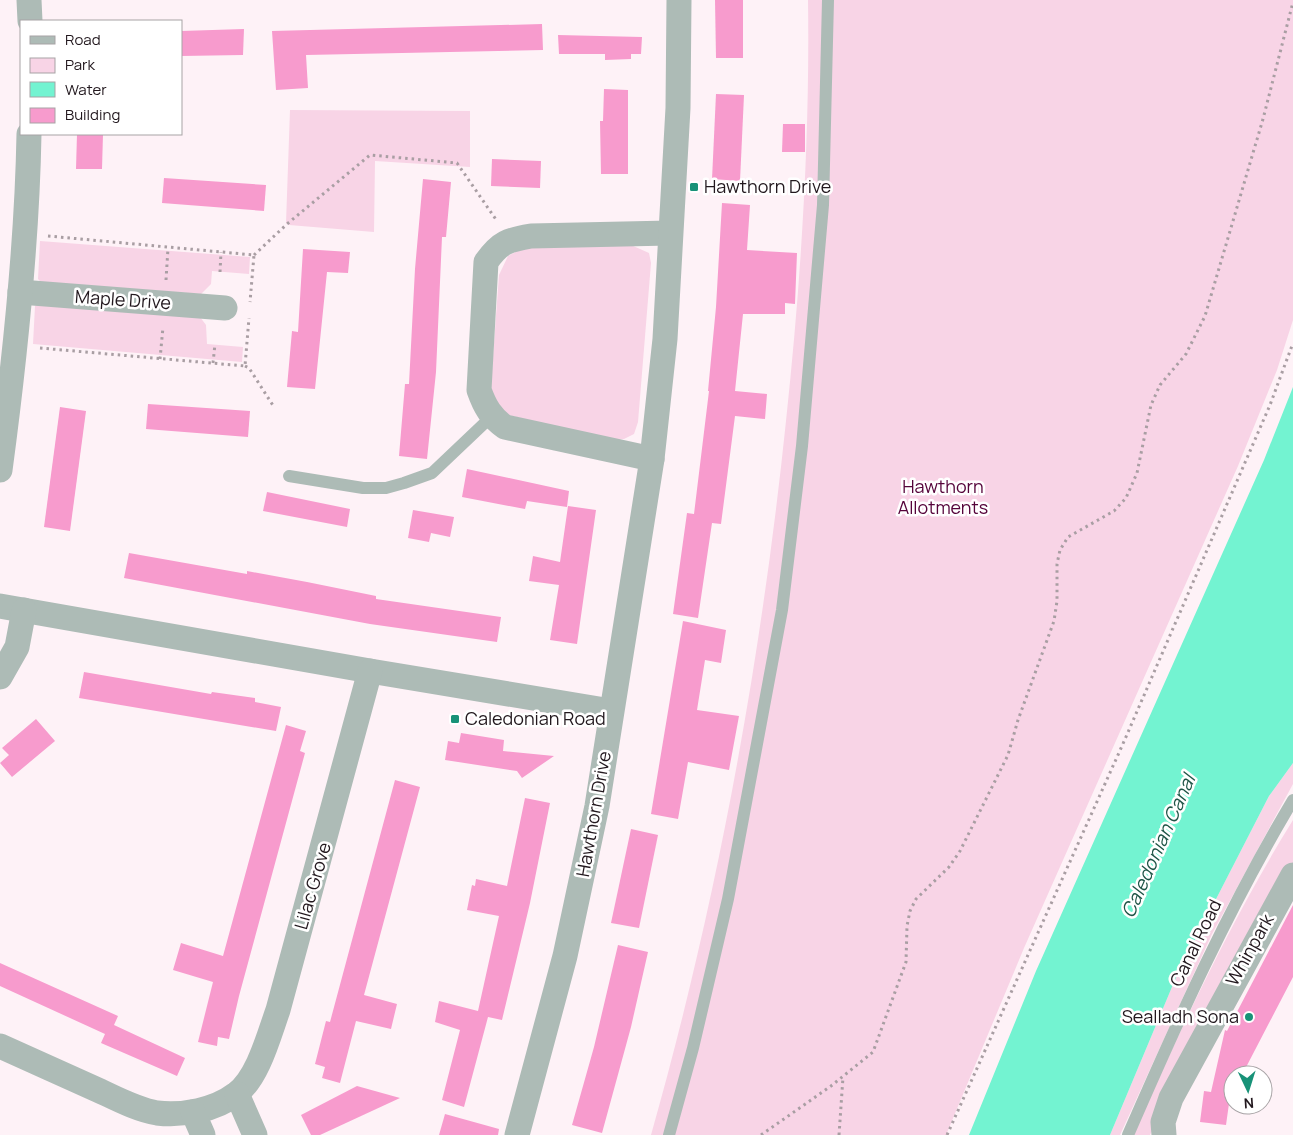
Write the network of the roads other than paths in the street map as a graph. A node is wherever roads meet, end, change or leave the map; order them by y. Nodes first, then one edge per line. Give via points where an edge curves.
1 (29, 0) edge
2 (679, 0) edge
3 (828, 0) edge
4 (30, 20) edge
5 (29, 135) edge
6 (670, 233) junction
7 (20, 292) junction
8 (222, 309) road end
9 (492, 416) junction
10 (652, 459) junction
11 (0, 470) edge
12 (289, 476) dead end
13 (12, 608) edge
14 (370, 671) junction
15 (0, 677) edge
16 (611, 711) junction
17 (1293, 800) edge
18 (1293, 875) edge
19 (0, 1046) edge
20 (237, 1094) junction
21 (193, 1112) junction
22 (203, 1135) edge
23 (255, 1135) edge
24 (517, 1135) edge
25 (669, 1135) edge
26 (1128, 1135) edge
27 (1164, 1135) edge

1 - 4 street
2 - 6 street, Hawthorn Drive via 678,108
3 - 25 lane via 823,205 802,446 782,610 728,899
5 - 7 street
6 - 9 street via 531,236 510,240 496,248 486,262 479,390
6 - 10 street, Hawthorn Drive via 665,339
7 - 8 street, Maple Drive
7 - 11 street via 17,346
9 - 10 street via 505,427
9 - 12 lane via 432,472 404,483 386,488 363,488
10 - 16 street, Hawthorn Drive
13 - 14 street
13 - 15 street via 17,647
14 - 16 street
14 - 20 street, Lilac Grove via 278,1010 251,1077
16 - 24 street, Hawthorn Drive via 598,806 582,882 544,1040
17 - 26 lane, Canal Road via 1248,876 1181,1014
18 - 27 street, Whinpark via 1171,1098 1163,1122
19 - 21 street, Lilac Grove via 156,1113
20 - 21 street, Lilac Grove via 212,1107
20 - 23 street
21 - 22 street

